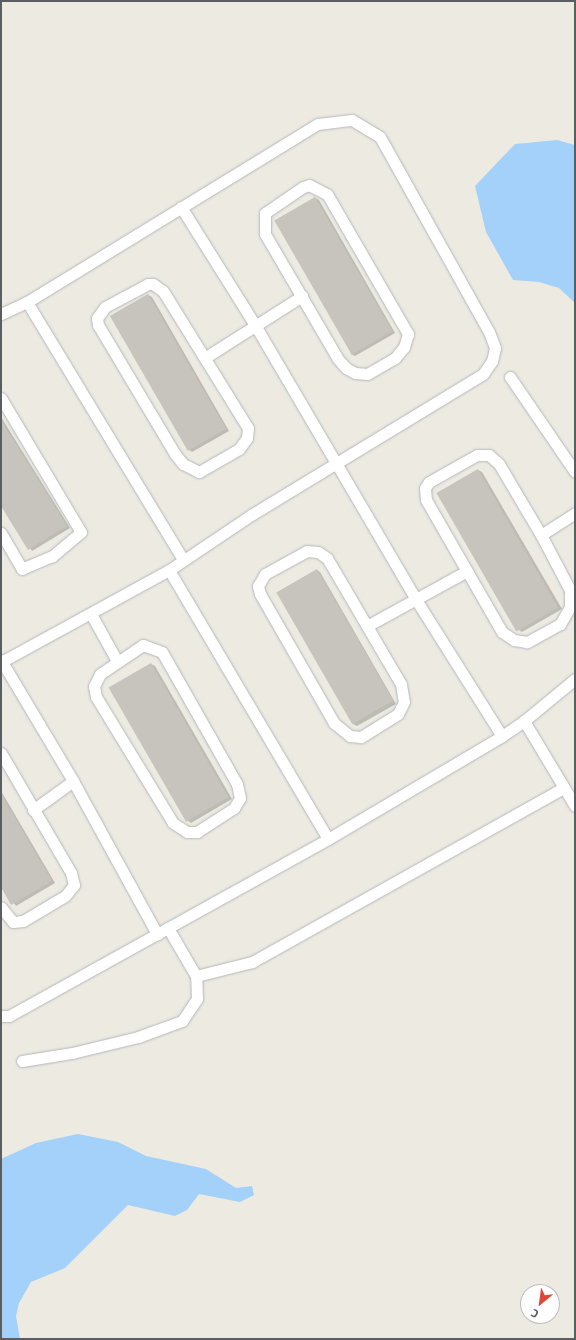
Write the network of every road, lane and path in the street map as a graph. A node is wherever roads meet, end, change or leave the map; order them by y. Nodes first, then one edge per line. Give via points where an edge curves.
1 (180, 207) junction
2 (302, 296) junction
3 (27, 302) junction
4 (1, 314) edge
5 (255, 325) junction
6 (206, 357) junction
7 (510, 377) dead end
8 (1, 398) edge
9 (338, 463) junction
10 (575, 472) edge
11 (575, 513) edge
12 (1, 533) edge
13 (541, 535) junction
14 (183, 560) junction
15 (169, 570) junction
16 (467, 571) junction
17 (415, 598) junction
18 (91, 614) junction
19 (366, 626) junction
20 (1, 661) edge
21 (117, 661) junction
22 (575, 678) edge
23 (524, 721) junction
24 (502, 736) junction
25 (1, 752) edge
26 (73, 781) junction
27 (562, 788) junction
28 (575, 806) edge
29 (33, 810) junction
30 (328, 839) junction
31 (1, 907) edge
32 (168, 928) junction
33 (157, 934) junction
34 (196, 976) junction
35 (1, 1016) edge
36 (22, 1061) dead end

1 - 3 lane
1 - 5 lane
1 - 9 lane via 318,124 352,120 380,137 489,332 495,348 492,361 483,374
2 - 2 lane via 265,234 263,223 270,208 310,185 327,194 367,262 408,334 404,346 395,358 367,374 355,373 338,359
2 - 5 lane
3 - 4 lane
3 - 14 lane
5 - 6 lane
5 - 9 lane
6 - 6 lane via 248,428 247,438 239,449 199,472 188,468 175,454 101,332 97,318 105,307 142,286 153,284 163,291
7 - 10 lane
8 - 12 lane via 81,532 52,556 22,569
9 - 14 lane
9 - 17 lane
11 - 13 lane
13 - 16 lane via 570,590 570,607 560,624 527,642 514,640 502,632
13 - 16 lane via 495,459 489,455 477,455 434,478 424,494
14 - 15 lane
15 - 18 lane
15 - 30 lane
16 - 17 lane
17 - 19 lane
17 - 24 lane
18 - 20 lane
18 - 21 lane
19 - 19 lane via 401,684 404,702 398,714 381,725 361,737 350,736 334,723 263,603 258,586 265,574 293,557 307,551 318,552 328,558
20 - 26 lane
21 - 21 lane via 100,674 94,686 96,697 173,823 187,832 197,832 234,808 240,798 238,784 162,652 143,646
22 - 23 lane
23 - 24 lane
23 - 27 lane
24 - 30 lane
25 - 29 lane
26 - 29 lane
26 - 33 lane
27 - 28 lane
27 - 34 lane via 252,962
29 - 31 lane via 71,873 74,885 65,896 23,921 13,922
30 - 32 lane
32 - 33 lane
32 - 34 lane
33 - 35 lane via 9,1016
34 - 36 lane via 197,999 182,1021 138,1037 72,1053

